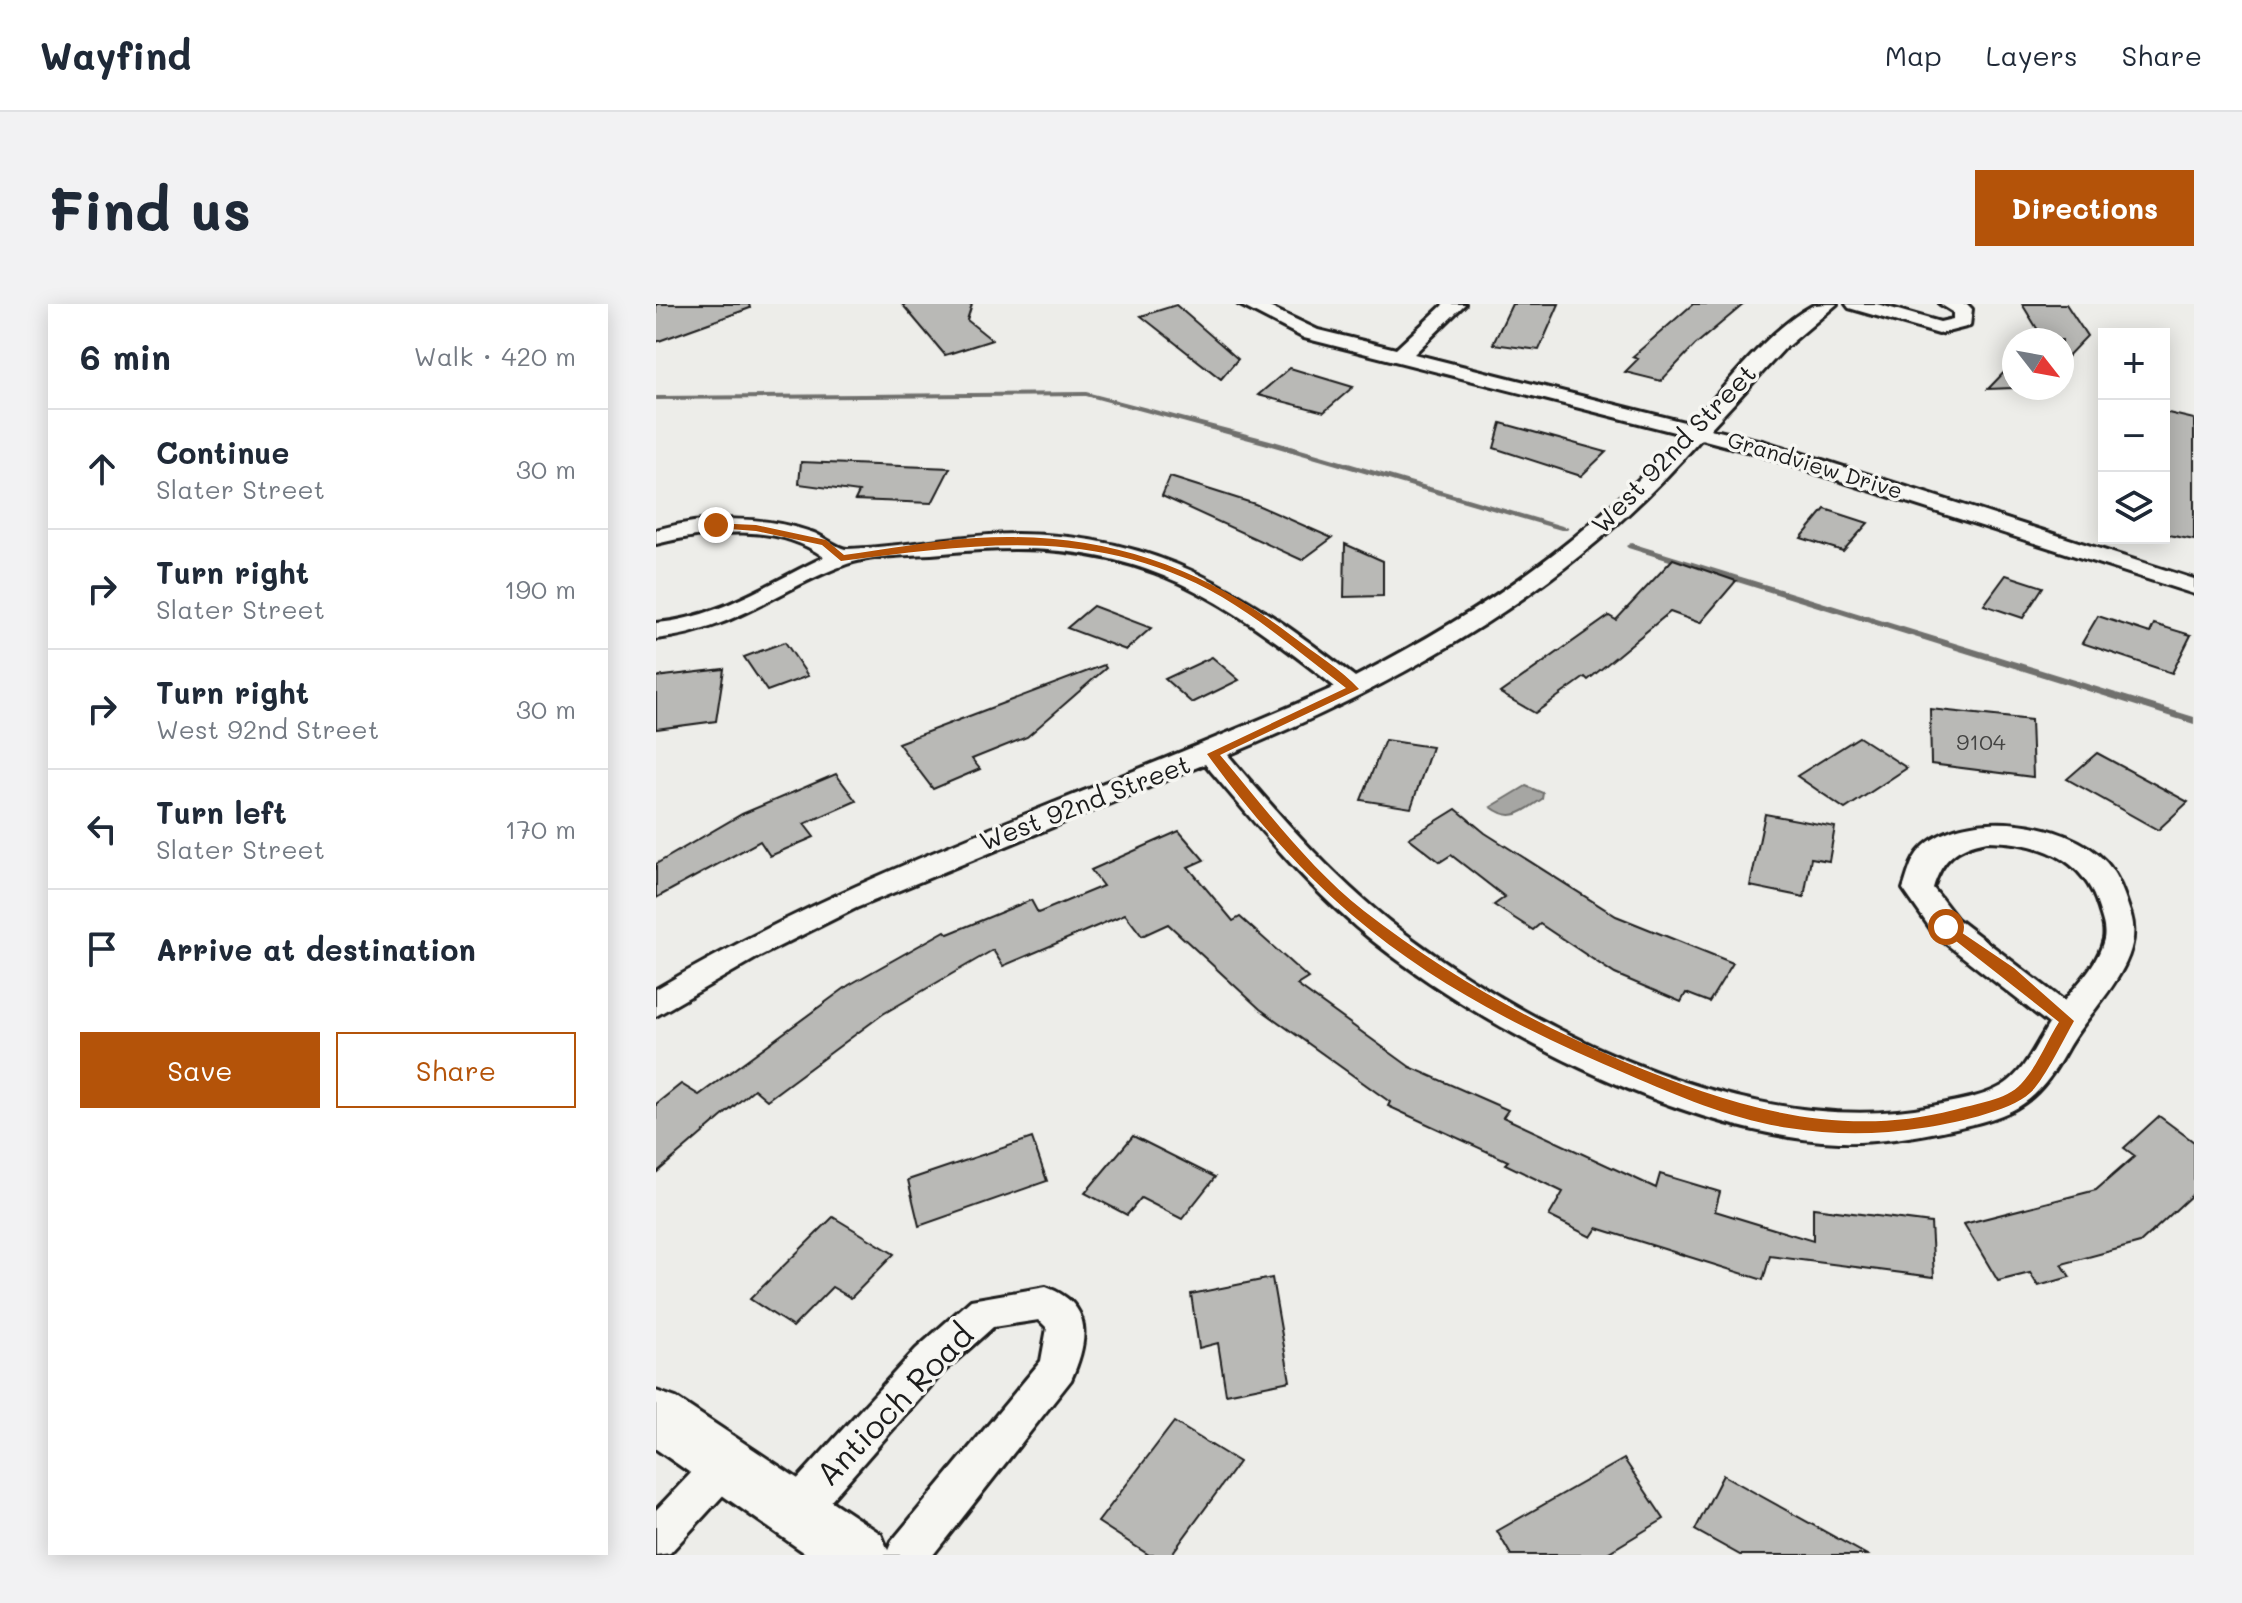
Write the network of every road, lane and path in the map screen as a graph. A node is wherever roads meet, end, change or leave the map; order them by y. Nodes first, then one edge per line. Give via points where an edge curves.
1 (1248, 304) edge
2 (1455, 304) edge
3 (1827, 304) edge
4 (1856, 304) edge
5 (1950, 304) edge
6 (1399, 357) junction
7 (1696, 431) junction
8 (656, 537) edge
9 (841, 558) junction
10 (2194, 587) edge
11 (656, 631) edge
12 (1354, 689) junction
13 (1212, 754) junction
14 (656, 1004) edge
15 (2067, 1021) junction
16 (656, 1417) edge
17 (725, 1465) junction
18 (796, 1510) junction
19 (656, 1539) edge
20 (860, 1555) edge
21 (906, 1555) edge

1 - 6 street, Grandview Drive via 1311,334
2 - 6 street
3 - 7 street, West 92nd Street via 1759,360
4 - 5 street via 1939,328 1963,322 1962,309
6 - 7 street, Grandview Drive
7 - 10 street, Grandview Drive via 1812,462
7 - 12 street, West 92nd Street via 1588,540 1522,590 1444,641
8 - 9 street via 716,525 756,528 826,543
9 - 11 street via 714,618
9 - 12 street via 977,541 1089,545 1138,556 1223,593
12 - 13 street, West 92nd Street
13 - 14 street, West 92nd Street via 952,853 804,918
13 - 15 street via 1290,846 1356,912 1437,972 1539,1031 1696,1098 1786,1122 1833,1128 1934,1121 2025,1090
15 - 15 street via 2109,965 2120,934 2110,892 2091,863 2049,842 2000,830 1963,834 1929,857 1918,889 1946,927
16 - 17 main road, Antioch Road
17 - 18 main road, Antioch Road
17 - 19 street
18 - 20 main road, Antioch Road
18 - 21 street, Antioch Road via 929,1361 984,1312 1046,1303 1067,1322 1058,1368

